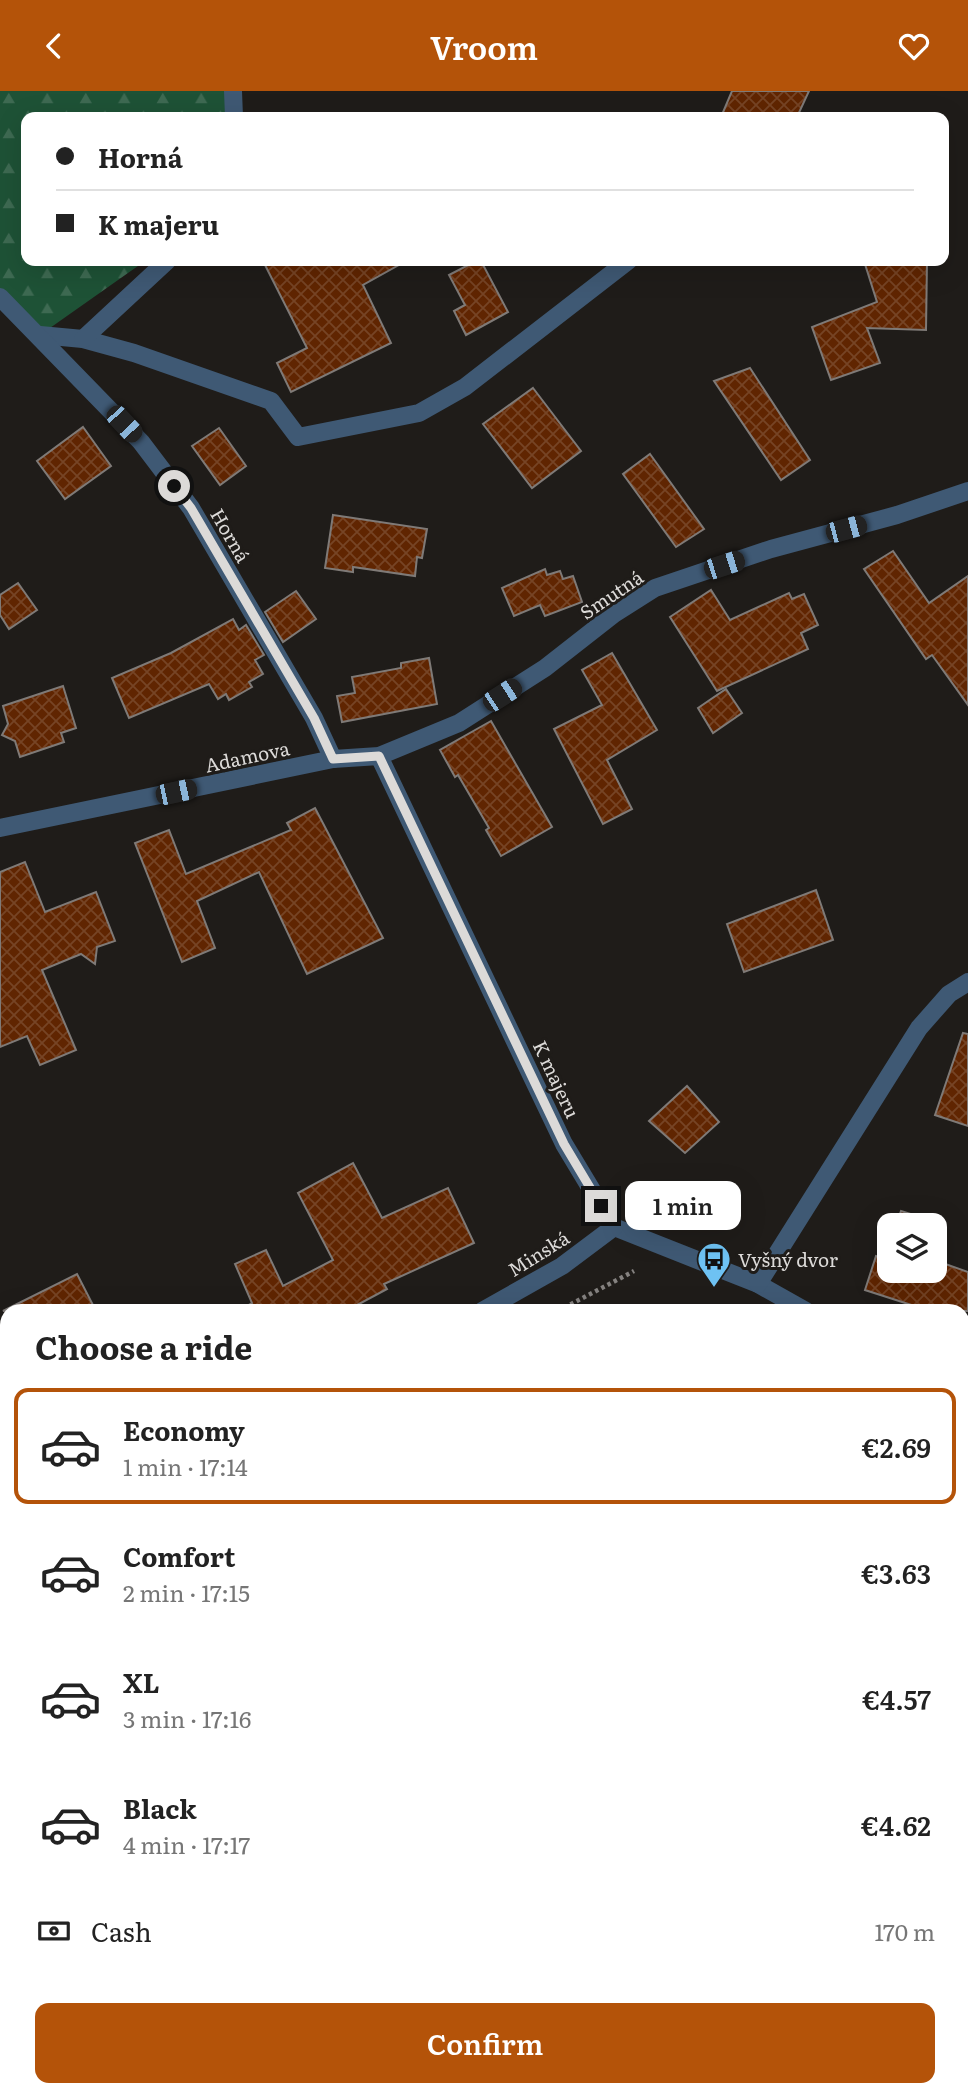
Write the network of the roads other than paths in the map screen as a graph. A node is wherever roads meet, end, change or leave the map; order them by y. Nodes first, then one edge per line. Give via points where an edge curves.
1 (233, 91) edge
2 (234, 112) edge
3 (162, 266) edge
4 (622, 266) edge
5 (0, 297) edge
6 (40, 335) junction
7 (83, 339) junction
8 (968, 491) edge
9 (379, 756) junction
10 (333, 759) junction
11 (0, 828) edge
12 (968, 982) edge
13 (614, 1227) junction
14 (758, 1284) junction
15 (494, 1304) edge
16 (794, 1304) edge

1 - 2 street
3 - 7 street
4 - 7 street via 466,387 419,413 298,437 271,401
5 - 6 street, Horná
6 - 7 street
6 - 10 street, Horná via 141,442 191,508 314,718
8 - 9 street, Smutná via 655,588 459,723
9 - 10 street, Adamova
9 - 13 street, K majeru via 564,1144
10 - 11 street, Adamova
12 - 14 street via 949,995 919,1028
13 - 14 street
13 - 15 street, Minská via 562,1266
14 - 16 street

